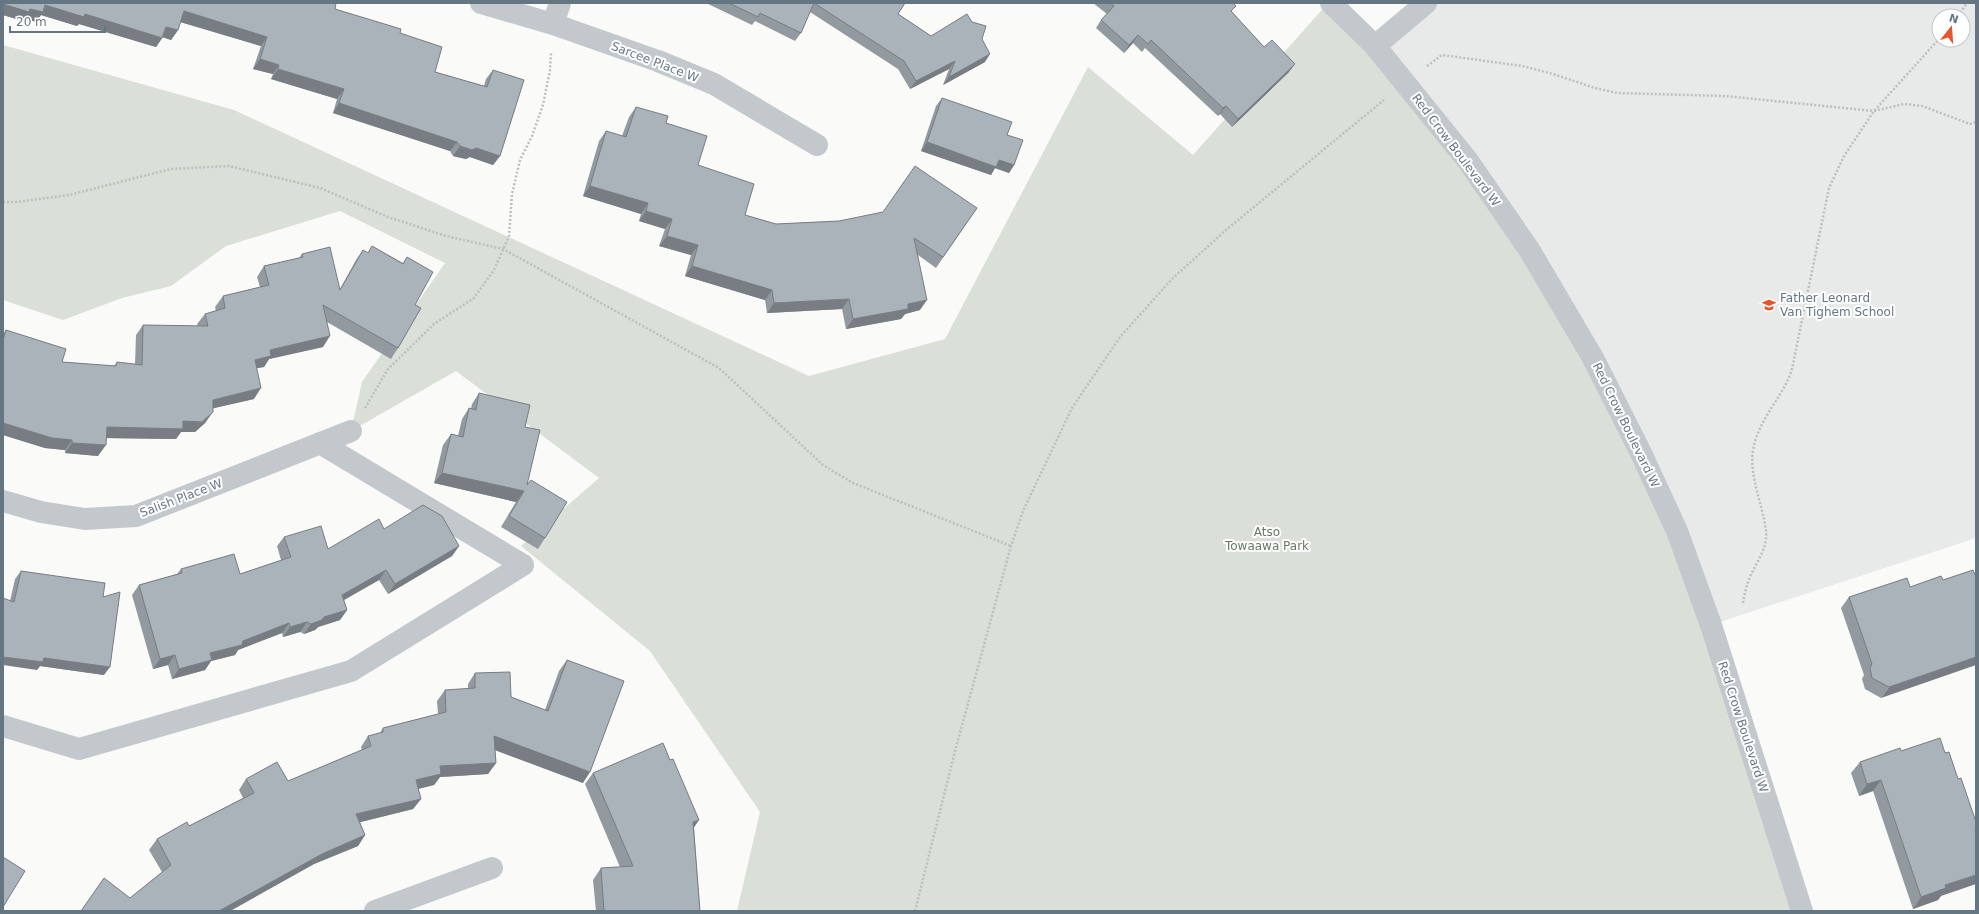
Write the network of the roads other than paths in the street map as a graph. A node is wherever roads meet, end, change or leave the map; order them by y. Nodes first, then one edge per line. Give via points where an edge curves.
1 (481, 3) edge
2 (560, 3) edge
3 (1331, 3) edge
4 (1426, 3) edge
5 (553, 24) junction
6 (1375, 46) junction
7 (817, 145) dead end
8 (351, 431) road end
9 (320, 443) junction
10 (3, 501) edge
11 (3, 726) edge
12 (492, 868) dead end
13 (375, 911) edge
14 (1802, 911) edge

1 - 5 street, Sarcee Place W
2 - 5 street
3 - 6 street, Red Crow Boulevard W
4 - 6 street
5 - 7 street, Sarcee Place W via 714,84
6 - 14 street, Red Crow Boulevard W via 1468,161 1530,251 1593,358 1641,453 1677,531 1711,625
8 - 9 street, Salish Place W
9 - 10 street, Salish Place W via 136,516 85,519 41,512
9 - 11 street via 523,565 351,671 80,749
12 - 13 street

